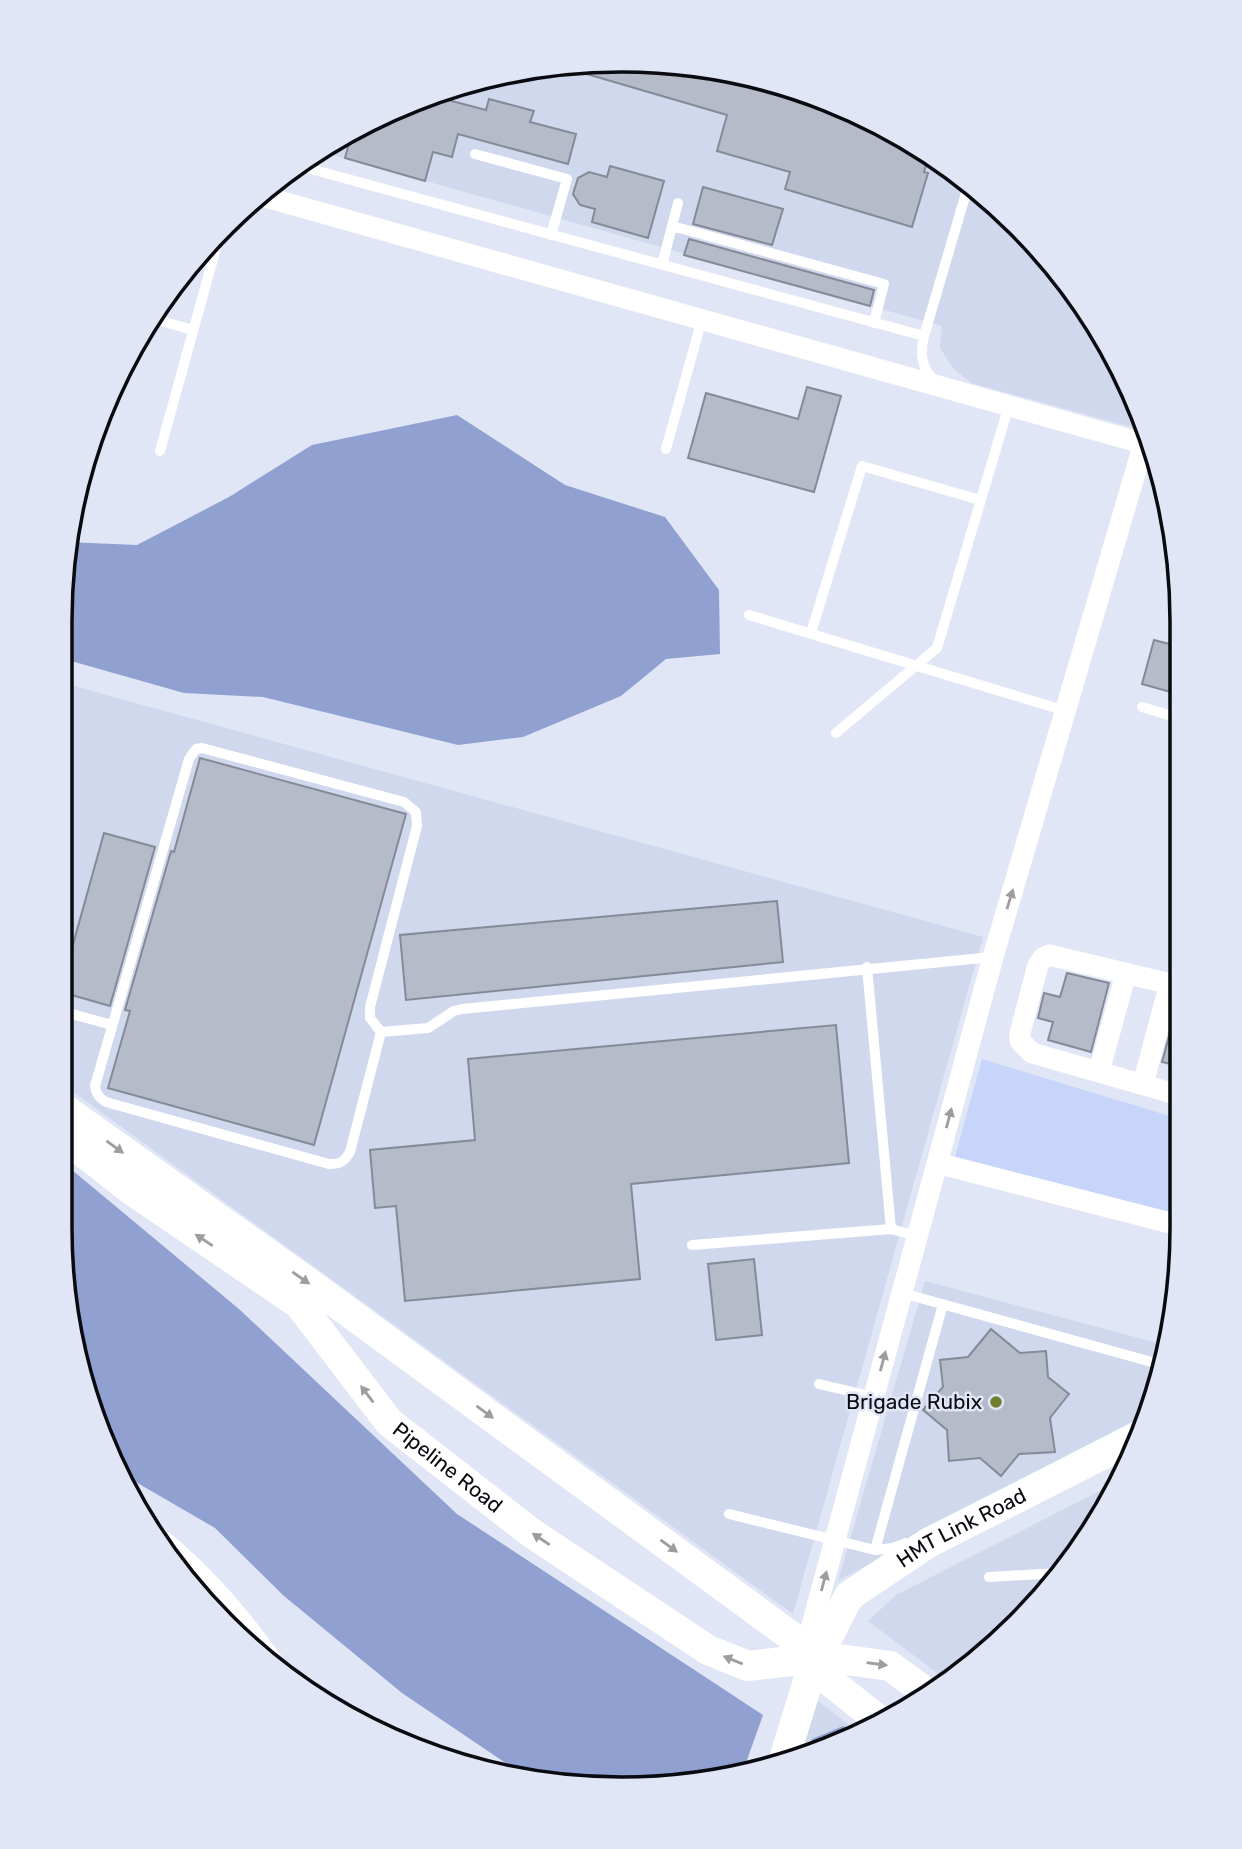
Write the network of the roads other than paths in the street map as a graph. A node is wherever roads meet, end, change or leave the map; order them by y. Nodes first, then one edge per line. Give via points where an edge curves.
1 (475, 154) dead end
2 (310, 169) edge
3 (967, 194) edge
4 (271, 199) edge
5 (678, 203) dead end
6 (672, 226) junction
7 (551, 234) junction
8 (215, 252) edge
9 (662, 265) junction
10 (702, 319) junction
11 (161, 321) edge
12 (874, 323) junction
13 (193, 330) junction
14 (924, 336) junction
15 (944, 387) junction
16 (1009, 405) junction
17 (1140, 442) edge
18 (666, 449) dead end
19 (160, 451) dead end
20 (1145, 455) edge
21 (979, 500) junction
22 (749, 615) dead end
23 (811, 633) junction
24 (916, 666) junction
25 (1142, 707) dead end
26 (1066, 711) junction
27 (1170, 716) edge
28 (835, 733) dead end
29 (993, 957) junction
30 (867, 967) junction
31 (1126, 973) junction
32 (1170, 984) edge
33 (1170, 998) edge
34 (72, 1013) edge
35 (112, 1025) junction
36 (381, 1032) junction
37 (1099, 1072) junction
38 (1143, 1084) junction
39 (1170, 1093) edge
40 (72, 1115) edge
41 (72, 1143) edge
42 (937, 1163) junction
43 (1170, 1223) edge
44 (891, 1229) junction
45 (917, 1236) junction
46 (692, 1245) dead end
47 (902, 1293) junction
48 (943, 1304) junction
49 (1154, 1363) edge
50 (819, 1384) dead end
51 (874, 1397) junction
52 (1130, 1434) edge
53 (1040, 1481) junction
54 (729, 1514) dead end
55 (835, 1540) junction
56 (875, 1550) junction
57 (182, 1558) edge
58 (1047, 1574) edge
59 (989, 1577) dead end
60 (222, 1605) edge
61 (809, 1658) junction
62 (921, 1688) edge
63 (874, 1716) edge
64 (786, 1752) edge
65 (772, 1756) edge

1 - 7 lane via 567,179
2 - 7 lane
3 - 14 lane
4 - 10 street
5 - 6 lane
6 - 9 lane
6 - 12 lane via 884,284
7 - 9 lane
8 - 13 lane
9 - 12 lane
10 - 15 street
10 - 18 lane
11 - 13 lane
12 - 14 lane
13 - 19 lane
14 - 15 lane via 925,368
15 - 16 street
16 - 17 street
16 - 21 lane
20 - 26 street
21 - 23 lane via 862,466
21 - 24 lane via 937,648
22 - 23 lane
23 - 24 lane
24 - 26 lane
24 - 28 lane
25 - 27 lane
29 -> 26 street
29 - 30 lane
42 -> 29 street
30 - 36 lane via 462,1009 428,1028
30 - 44 lane
31 - 32 street
31 - 37 street
31 - 37 street via 1049,955 1035,976 1020,1041 1032,1053
33 - 38 street
34 - 35 lane
35 - 36 lane via 95,1086 99,1098 329,1164 339,1164 350,1153
35 - 36 lane via 189,759 202,748 404,802 416,812 417,826 370,1007 370,1018
37 - 38 street
38 - 39 street
40 -> 61 main road via 309,1283
61 -> 41 main road, Pipeline Road via 748,1666 708,1650 530,1532 389,1422 299,1304 130,1189
42 - 43 street
42 - 45 street
44 - 45 lane
44 - 46 lane
45 - 47 street
47 - 48 lane
51 -> 47 street
48 - 49 lane
48 - 56 lane
50 - 51 lane
51 - 55 street
52 - 53 main road, HMT Link Road
53 - 56 lane via 928,1535
53 - 61 main road, HMT Link Road via 928,1543 849,1596
54 - 55 lane
55 - 56 lane
61 -> 55 street
57 - 60 street
58 - 59 lane
61 -> 62 main road via 890,1666
61 - 63 main road
61 - 64 main road
61 - 65 main road, HMT Link Road

